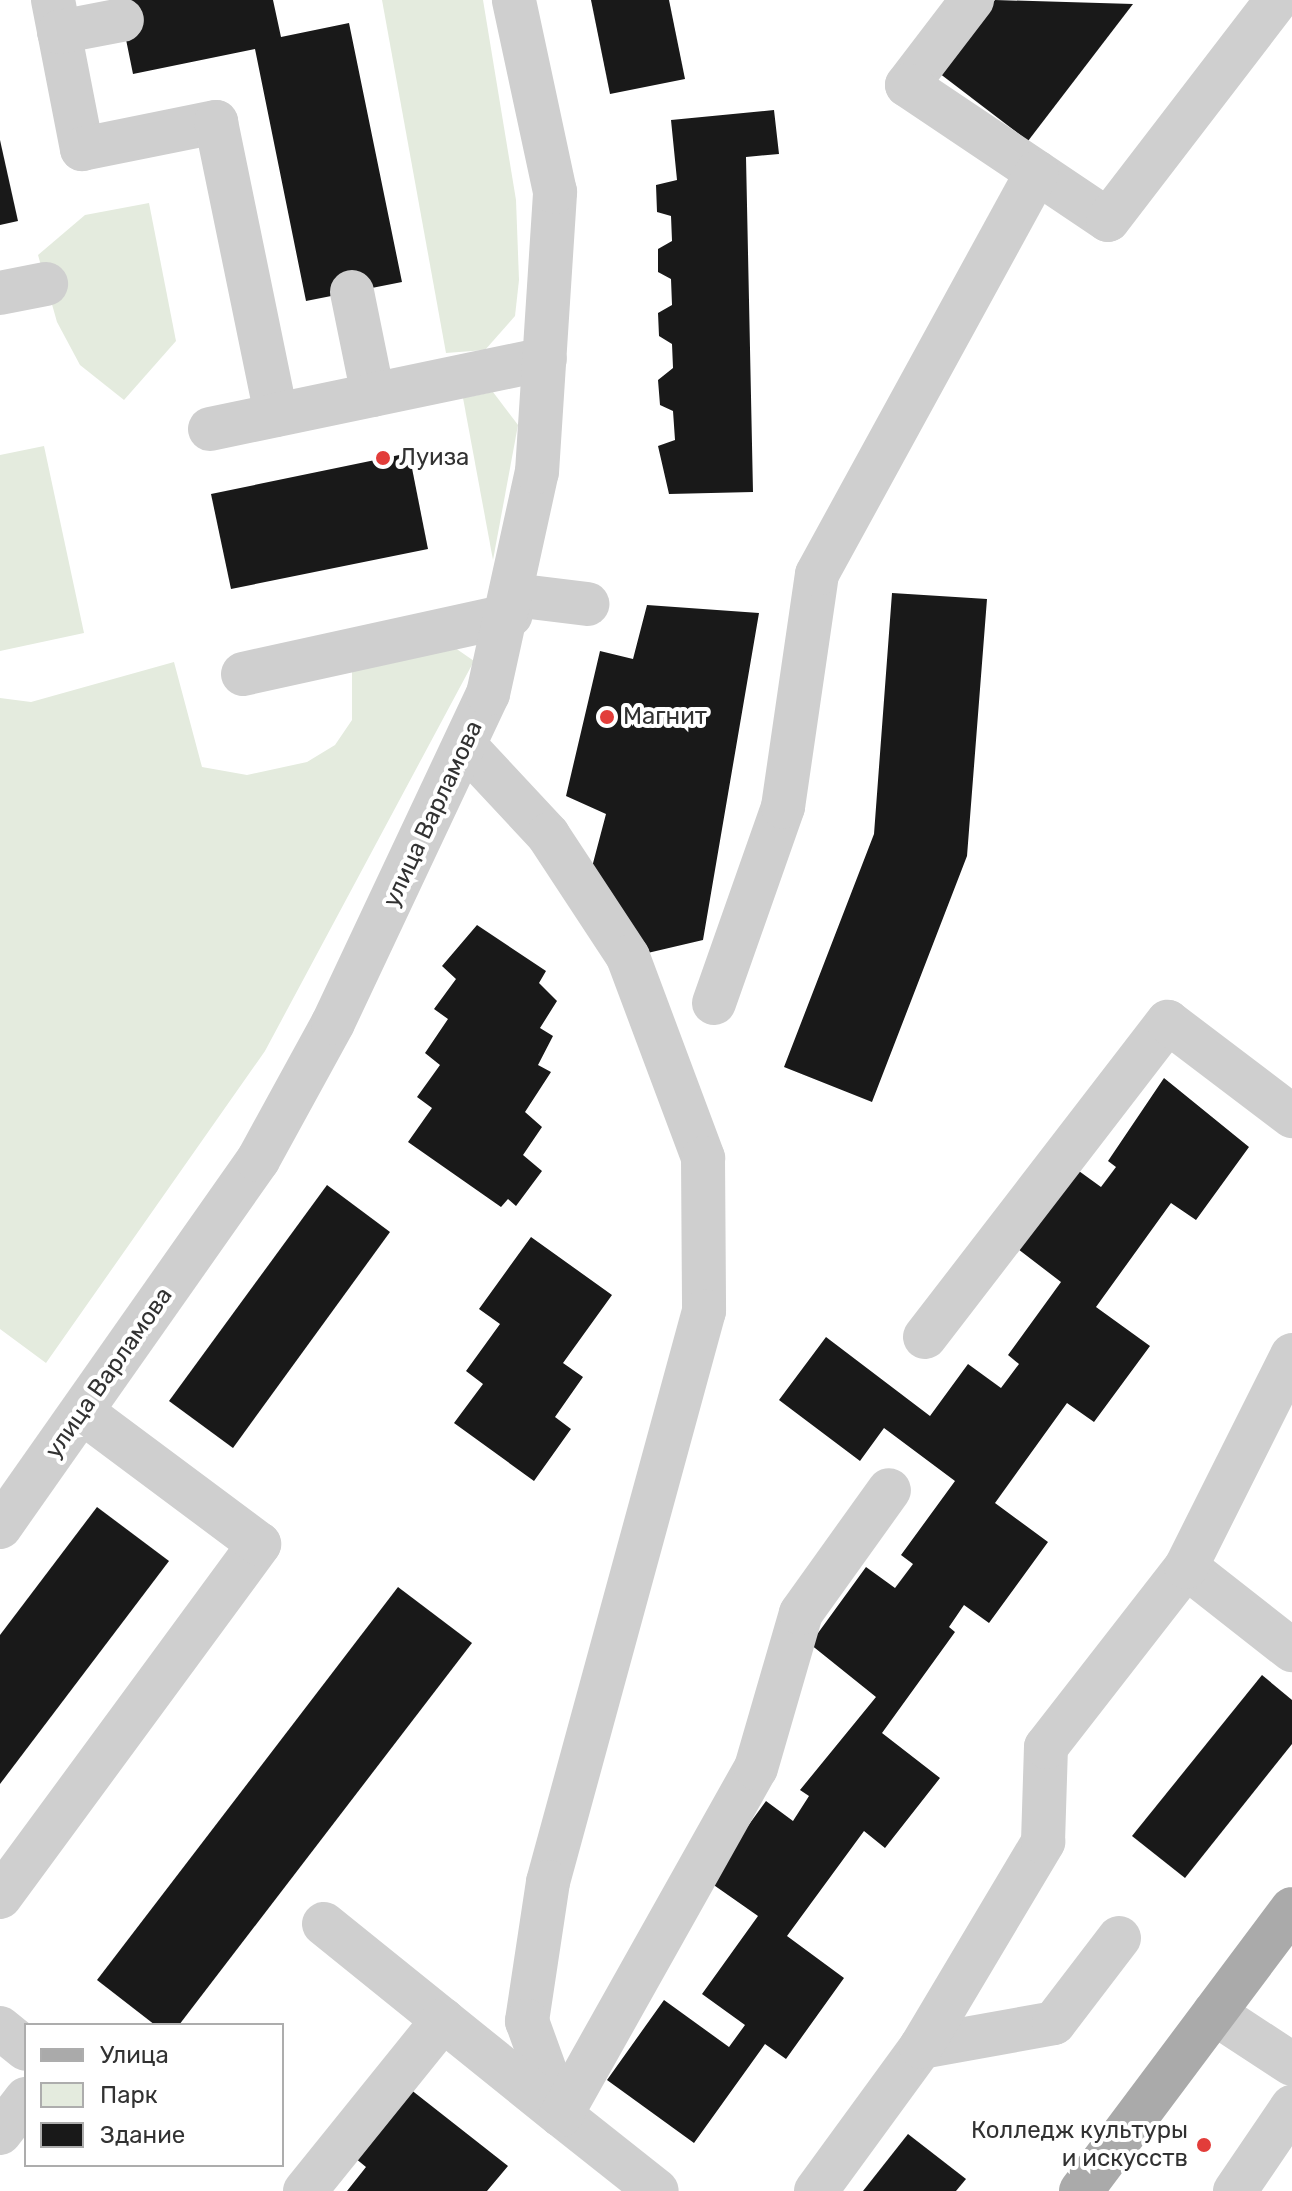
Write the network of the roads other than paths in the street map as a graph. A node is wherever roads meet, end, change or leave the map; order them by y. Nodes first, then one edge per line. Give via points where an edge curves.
1 (514, 0) edge
2 (972, 0) edge
3 (1277, 0) edge
4 (56, 16) edge
5 (122, 20) dead end
6 (1037, 172) junction
7 (46, 284) dead end
8 (352, 292) dead end
9 (0, 293) edge
10 (545, 359) junction
11 (373, 395) junction
12 (276, 415) junction
13 (210, 429) dead end
14 (587, 604) dead end
15 (513, 605) junction
16 (243, 674) dead end
17 (467, 748) junction
18 (714, 1003) dead end
19 (1292, 1116) edge
20 (925, 1337) dead end
21 (1292, 1355) edge
22 (82, 1412) junction
23 (889, 1490) dead end
24 (0, 1527) edge
25 (1186, 1567) junction
26 (1292, 1650) edge
27 (0, 1897) edge
28 (1292, 1909) edge
29 (324, 1924) dead end
30 (1119, 1938) dead end
31 (1214, 2013) junction
32 (443, 2020) junction
33 (0, 2028) edge
34 (24, 2047) edge
35 (921, 2047) junction
36 (1292, 2064) edge
37 (24, 2102) edge
38 (1292, 2107) edge
39 (561, 2115) junction
40 (0, 2133) edge
41 (305, 2191) edge
42 (657, 2191) edge
43 (816, 2191) edge
44 (1081, 2191) edge
45 (1235, 2191) edge

1 - 10 street, улица Варламова via 555,192
2 - 6 street via 907,85
3 - 6 street via 1108,220
4 - 5 street
4 - 12 street via 82,149 216,122
6 - 18 street via 817,574 783,807
7 - 9 street
8 - 11 street
10 - 11 street
10 - 15 street, улица Варламова via 537,472
11 - 12 street
12 - 13 street
14 - 15 street
15 - 16 street
15 - 17 street, улица Варламова
17 - 22 street, улица Варламова via 258,1160
17 - 39 street via 586,886 653,1017 703,1158 704,1296 598,1718 548,1882 527,2021
19 - 20 street via 1168,1022
21 - 25 street
22 - 24 street, улица Варламова
22 - 27 street via 259,1544
23 - 39 street via 801,1613 756,1768
25 - 26 street
25 - 35 street via 1046,1747 1043,1842
28 - 31 main road
29 - 32 street
30 - 35 street via 1054,2023
31 - 36 street
31 - 44 main road
32 - 39 street
32 - 41 street
33 - 34 street
35 - 43 street
37 - 40 street
38 - 45 street
39 - 42 street

